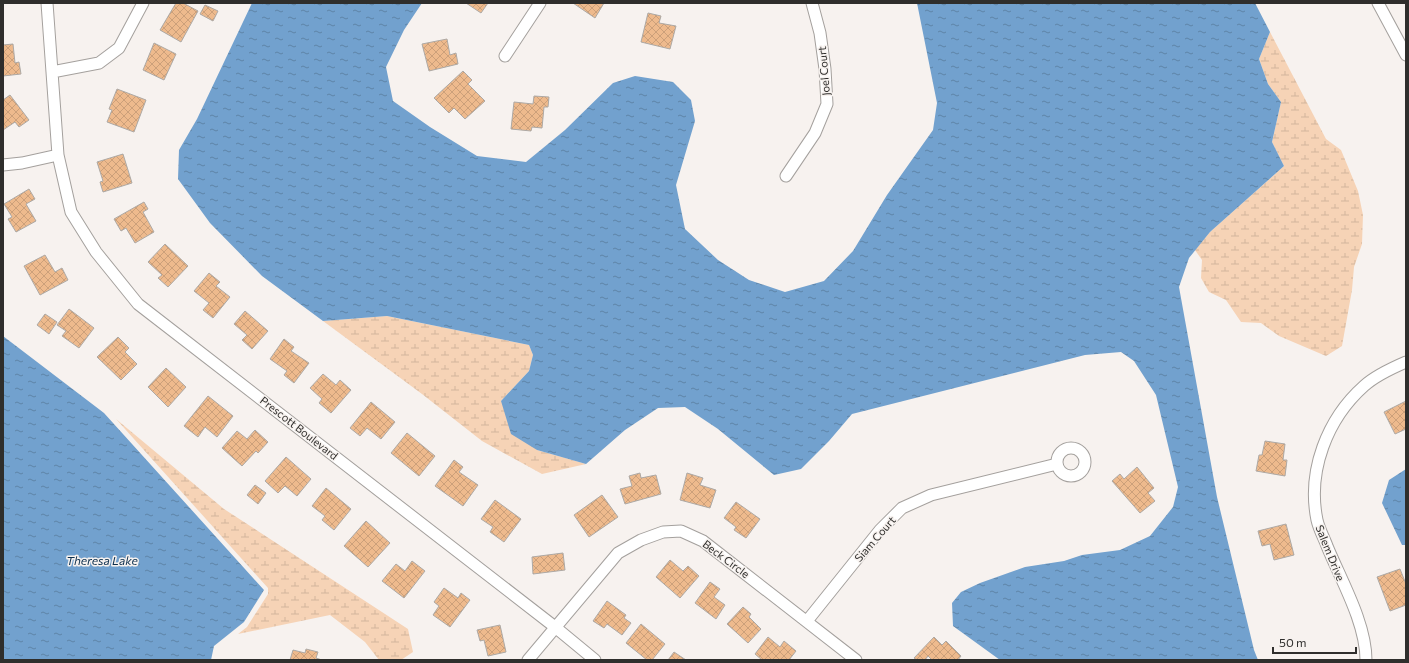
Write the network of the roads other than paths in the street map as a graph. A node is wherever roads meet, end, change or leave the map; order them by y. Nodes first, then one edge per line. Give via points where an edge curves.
1 (47, 3) edge
2 (143, 3) edge
3 (540, 3) edge
4 (812, 3) edge
5 (1378, 3) edge
6 (1406, 55) edge
7 (505, 56) dead end
8 (52, 72) junction
9 (58, 155) junction
10 (3, 165) edge
11 (786, 176) dead end
12 (1406, 362) edge
13 (1057, 464) dead end
14 (807, 621) junction
15 (555, 627) junction
16 (528, 660) edge
17 (595, 660) edge
18 (856, 660) edge
19 (1366, 660) edge

1 - 8 street
2 - 8 street via 118,48 98,63
3 - 7 street
4 - 11 street, Joel Court via 820,33 827,104 814,133
5 - 6 street
8 - 9 street, Prescott Boulevard
9 - 10 street
9 - 15 street, Prescott Boulevard via 71,212 96,252 138,304
12 - 19 street, Salem Drive via 1364,386 1341,411 1326,438 1314,484 1317,521 1358,621 1366,649
13 - 14 street, Siam Court via 932,494 902,508 880,530
14 - 15 street, Beck Circle via 703,541 681,531 663,532 648,537 618,554
14 - 18 street, Beck Circle
15 - 16 street, Beck Circle
15 - 17 street, Prescott Boulevard

